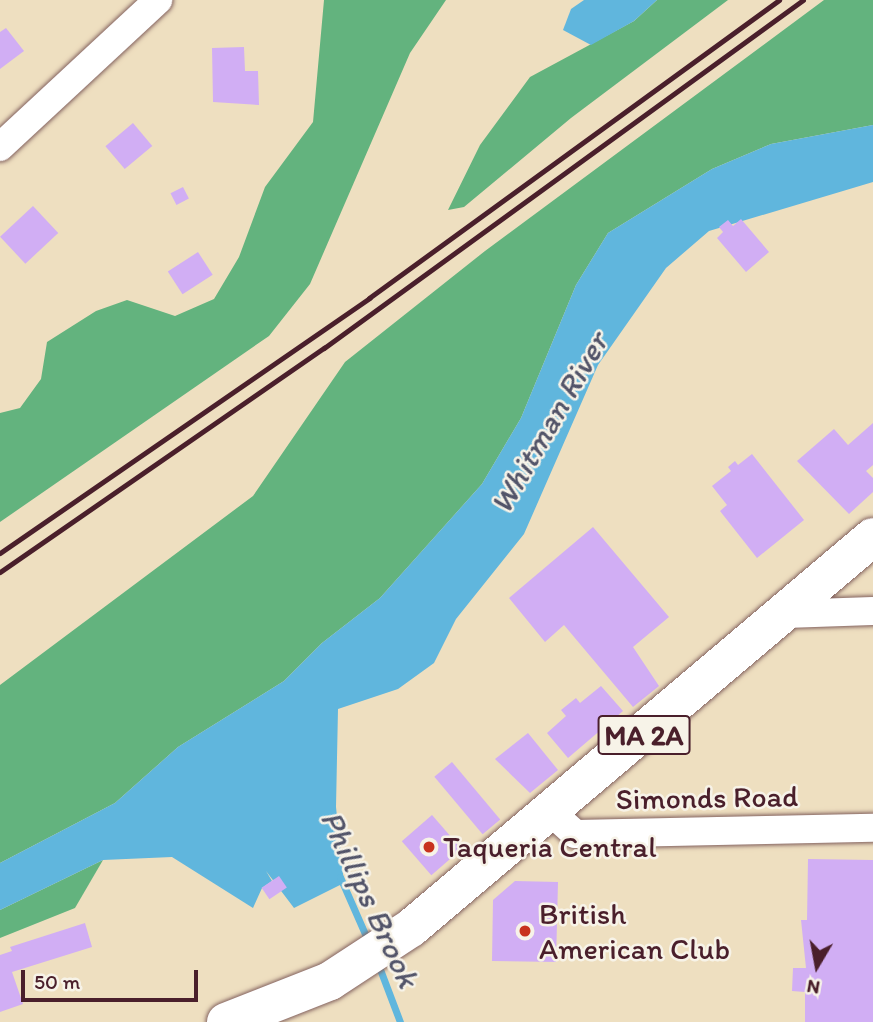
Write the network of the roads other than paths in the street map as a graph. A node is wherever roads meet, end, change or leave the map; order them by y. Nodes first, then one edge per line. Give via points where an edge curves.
1 (158, 0) edge
2 (0, 147) edge
3 (873, 537) edge
4 (873, 611) edge
5 (785, 614) junction
6 (552, 813) junction
7 (873, 828) edge
8 (226, 1022) edge

1 - 2 street
3 - 5 highway, MA 2A
4 - 5 street
5 - 6 highway, MA 2A
6 - 7 street, Simonds Road via 575,834
6 - 8 highway, MA 2A via 411,928 330,981

